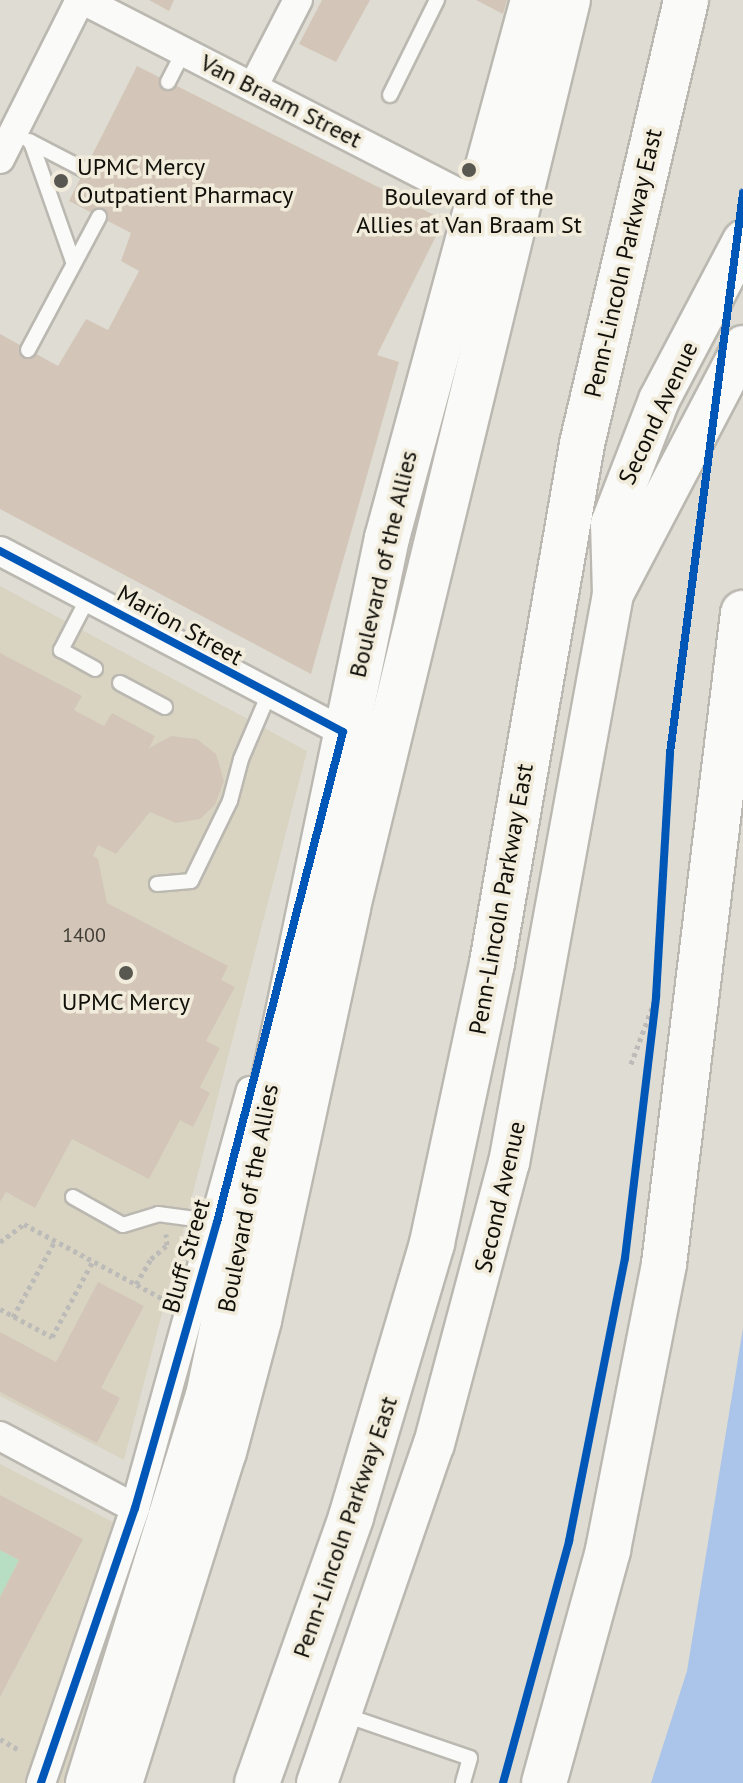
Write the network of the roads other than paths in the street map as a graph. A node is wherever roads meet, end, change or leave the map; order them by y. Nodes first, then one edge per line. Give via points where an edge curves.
1 (81, 0) edge
2 (298, 0) edge
3 (437, 0) edge
4 (533, 0) edge
5 (568, 0) edge
6 (686, 0) edge
7 (184, 51) junction
8 (168, 82) dead end
9 (253, 87) junction
10 (390, 95) dead end
11 (22, 137) junction
12 (0, 159) edge
13 (85, 170) dead end
14 (478, 203) junction
15 (99, 217) dead end
16 (743, 241) edge
17 (73, 261) junction
18 (743, 346) edge
19 (28, 350) dead end
20 (0, 551) edge
21 (613, 594) junction
22 (88, 598) junction
23 (743, 613) edge
24 (95, 669) dead end
25 (120, 683) dead end
26 (268, 696) junction
27 (165, 707) dead end
28 (352, 740) junction
29 (340, 863) dead end
30 (157, 884) dead end
31 (348, 907) junction
32 (73, 1197) dead end
33 (217, 1222) junction
34 (0, 1436) edge
35 (135, 1508) junction
36 (341, 1714) junction
37 (41, 1783) edge
38 (88, 1783) edge
39 (120, 1783) edge
40 (257, 1783) edge
41 (317, 1783) edge
42 (463, 1783) edge
43 (544, 1783) edge

1 - 7 street, Van Braam Street
1 - 11 street
2 - 9 street
3 - 10 lane
4 - 14 highway, Boulevard of the Allies
5 - 31 highway, Boulevard of the Allies
6 - 40 highway, Penn-Lincoln Parkway East via 582,444 492,963 432,1243 351,1517
7 - 8 lane
7 - 9 street, Van Braam Street
9 - 14 street, Van Braam Street
11 - 12 street
11 - 13 lane
11 - 17 lane
14 - 28 highway, Boulevard of the Allies via 391,523
15 - 17 lane
16 - 21 main road, Second Avenue via 659,400 626,477 611,524
17 - 19 lane
18 - 21 main road, Second Avenue
20 - 22 street, Marion Street
21 - 36 main road, Second Avenue via 531,1056 487,1256 429,1459
22 - 24 lane via 61,650
22 - 26 street, Marion Street
23 - 43 highway via 664,1264 608,1550
25 - 27 lane
26 - 28 street, Marion Street
26 - 30 lane via 230,801 191,881
28 - 33 street, Bluff Street
28 - 38 highway, Boulevard of the Allies via 208,1396
29 - 31 lane via 339,887
31 - 39 highway, Boulevard of the Allies via 259,1320 224,1452
32 - 33 lane via 123,1225 158,1214
33 - 35 street, Bluff Street
34 - 35 street
35 - 37 street, Bluff Street
36 - 41 main road, Second Avenue
36 - 42 lane via 470,1758

